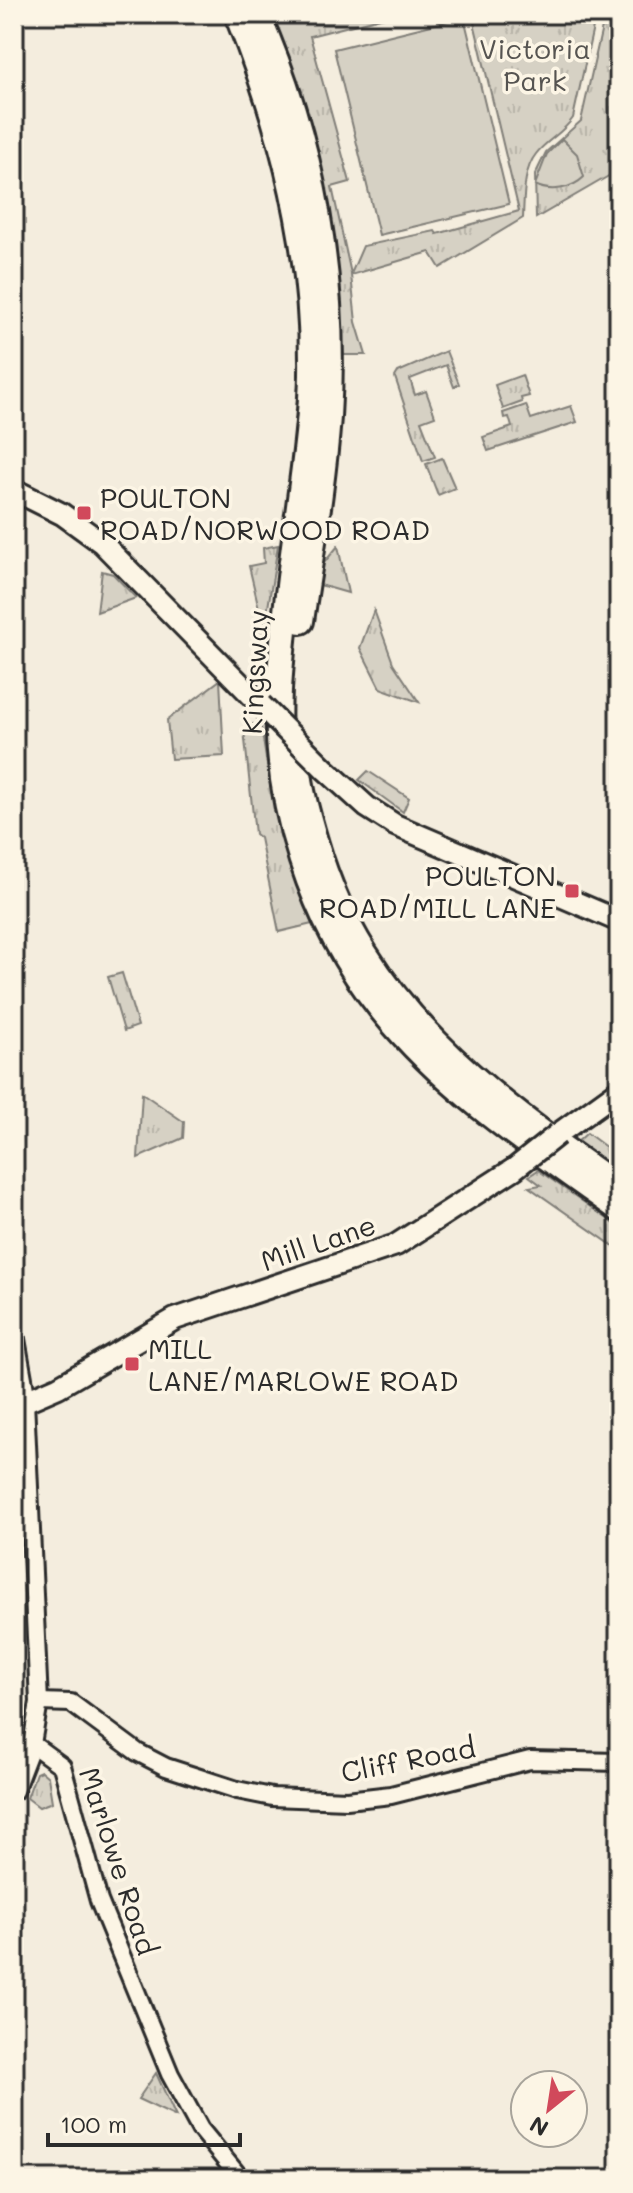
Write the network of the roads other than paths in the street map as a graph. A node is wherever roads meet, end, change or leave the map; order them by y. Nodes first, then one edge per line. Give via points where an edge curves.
1 (237, 14) edge
2 (257, 14) edge
3 (14, 490) edge
4 (619, 921) edge
5 (619, 1090) edge
6 (619, 1188) edge
7 (619, 1209) edge
8 (14, 1339) edge
9 (19, 1404) edge
10 (39, 1702) junction
11 (32, 1744) junction
12 (619, 1762) edge
13 (14, 1791) edge
14 (241, 2179) edge

1 - 7 highway, Kingsway via 285,154 302,240 309,315 309,425 279,693 286,799 296,845 351,966 426,1061
2 - 6 highway, Kingsway via 290,99 311,176 327,306 328,418 293,704 299,777 323,867 362,952 416,1024 494,1096
3 - 4 main road, bridge via 62,514 102,543 367,807 395,825
5 - 9 main road, Mill Lane, bridge via 514,1169 396,1245 175,1319
8 - 9 main road
9 - 10 street
10 - 11 street
10 - 12 street, Cliff Road via 71,1703 166,1767 272,1797 347,1800 391,1795 530,1760
11 - 13 street
11 - 14 street, Marlowe Road via 62,1766 99,1901 170,2074 200,2129

